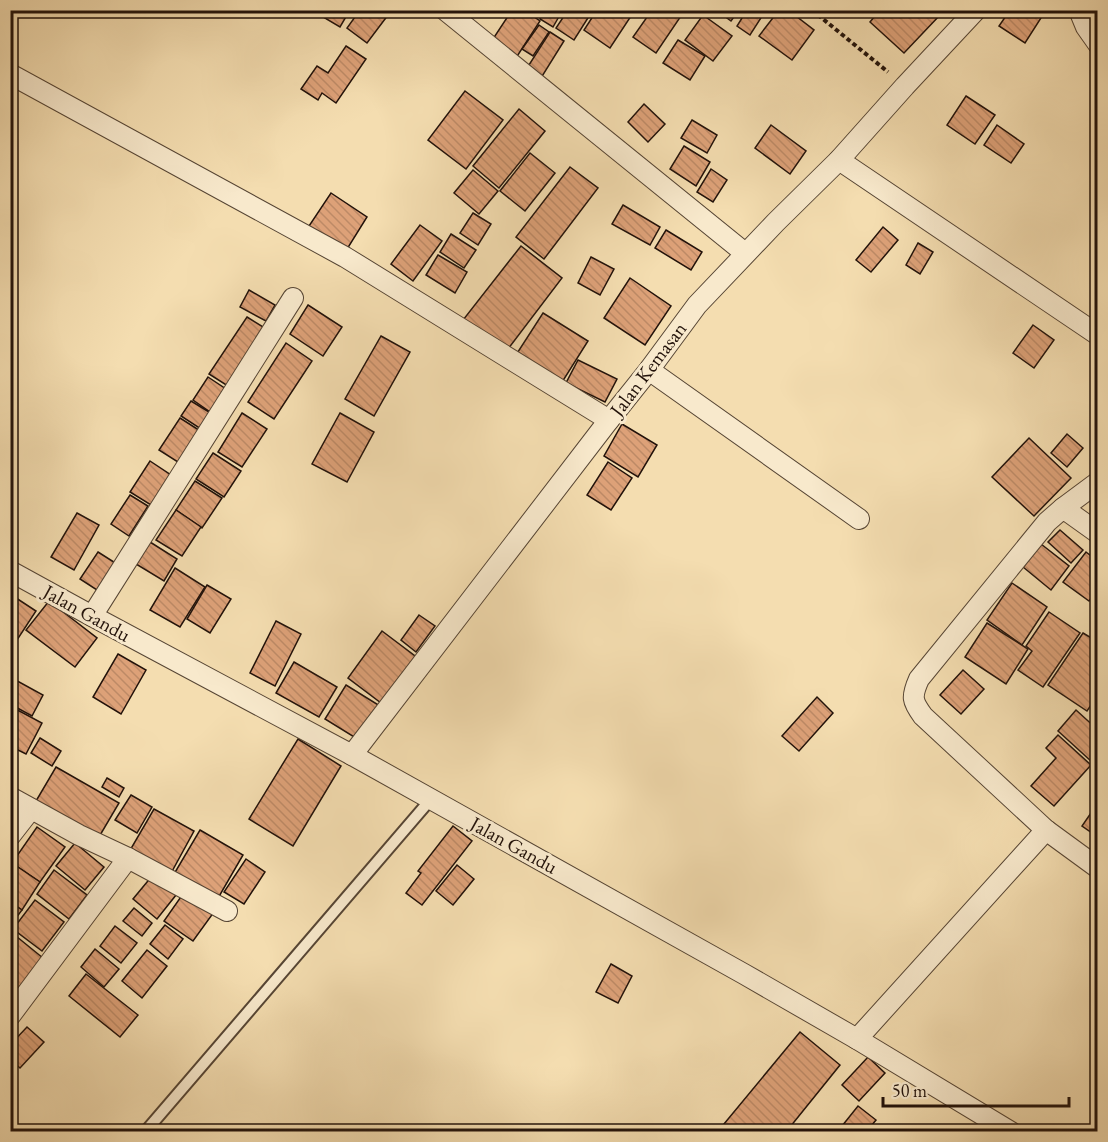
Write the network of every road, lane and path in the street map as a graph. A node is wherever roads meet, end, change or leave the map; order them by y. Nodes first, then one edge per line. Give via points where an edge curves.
1 (445, 10) edge
2 (812, 10) edge
3 (976, 10) edge
4 (1079, 10) edge
5 (1098, 44) edge
6 (10, 74) edge
7 (905, 86) junction
8 (839, 160) junction
9 (745, 253) junction
10 (293, 298) dead end
11 (1098, 335) edge
12 (649, 370) junction
13 (609, 420) junction
14 (1098, 482) edge
15 (1063, 508) junction
16 (860, 519) dead end
17 (1098, 533) edge
18 (10, 571) edge
19 (92, 616) junction
20 (352, 755) junction
21 (10, 797) edge
22 (431, 799) junction
23 (31, 809) junction
24 (1046, 830) junction
25 (10, 836) edge
26 (128, 858) junction
27 (1098, 868) edge
28 (227, 912) dead end
29 (10, 1016) edge
30 (858, 1039) junction
31 (145, 1131) edge
32 (1011, 1131) edge

1 - 9 street
2 - 7 path
3 - 7 street, Jalan Kemasan
4 - 5 street
6 - 13 street via 345,257
7 - 8 street, Jalan Kemasan
8 - 9 street, Jalan Kemasan
8 - 11 street
9 - 12 street, Jalan Kemasan via 697,305
10 - 19 street
12 - 13 street, Jalan Kemasan
12 - 16 street
13 - 20 street, Jalan Kemasan
14 - 15 street
15 - 17 street
15 - 24 street via 1047,522 919,679 914,696 923,716
18 - 19 street, Jalan Gandu
19 - 20 street, Jalan Gandu
20 - 22 street, Jalan Gandu
21 - 23 street
22 - 30 street, Jalan Gandu
22 - 31 lane
23 - 25 street
23 - 26 street
24 - 27 street
24 - 30 street
26 - 28 street
26 - 29 street
30 - 32 street, Jalan Gandu

